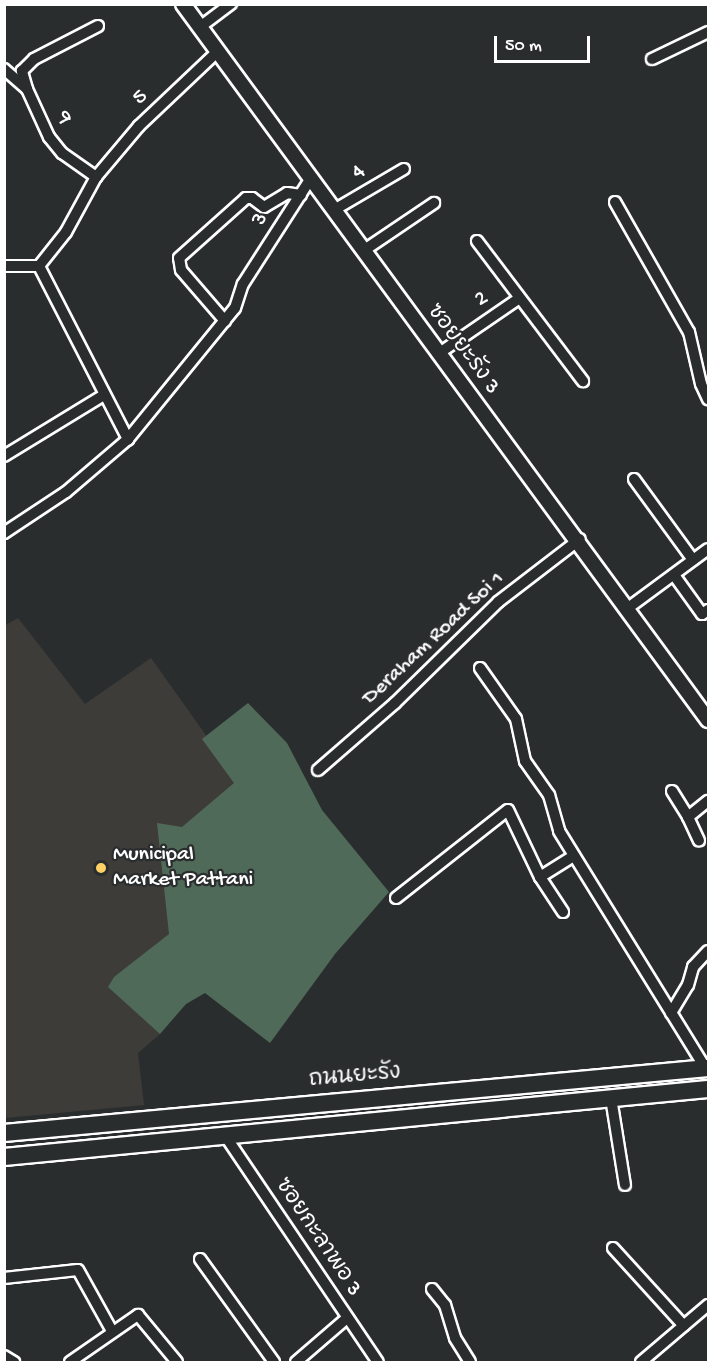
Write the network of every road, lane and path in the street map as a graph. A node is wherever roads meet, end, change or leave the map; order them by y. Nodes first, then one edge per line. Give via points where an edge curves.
1 (183, 4) edge
2 (231, 4) edge
3 (98, 26) dead end
4 (200, 27) junction
5 (708, 32) edge
6 (218, 51) junction
7 (652, 59) dead end
8 (4, 69) edge
9 (27, 89) junction
10 (404, 169) dead end
11 (96, 177) junction
12 (311, 178) junction
13 (301, 195) junction
14 (615, 202) dead end
15 (434, 203) dead end
16 (334, 210) junction
17 (477, 241) dead end
18 (363, 251) junction
19 (39, 266) junction
20 (4, 267) edge
21 (518, 299) junction
22 (225, 321) junction
23 (438, 354) junction
24 (583, 381) dead end
25 (104, 395) junction
26 (708, 399) edge
27 (128, 439) junction
28 (4, 456) edge
29 (634, 479) dead end
30 (4, 533) edge
31 (580, 539) junction
32 (708, 549) edge
33 (693, 560) junction
34 (674, 575) junction
35 (628, 608) junction
36 (708, 610) edge
37 (480, 668) dead end
38 (708, 720) edge
39 (318, 770) dead end
40 (672, 790) dead end
41 (708, 801) edge
42 (688, 817) junction
43 (699, 841) dead end
44 (574, 856) junction
45 (540, 877) junction
46 (396, 898) dead end
47 (562, 912) dead end
48 (708, 951) edge
49 (671, 1013) junction
50 (707, 1067) edge
51 (708, 1089) edge
52 (426, 1094) junction
53 (611, 1098) junction
54 (427, 1116) junction
55 (4, 1133) edge
56 (224, 1134) junction
57 (4, 1157) edge
58 (625, 1185) dead end
59 (613, 1248) dead end
60 (200, 1259) dead end
61 (4, 1278) edge
62 (432, 1288) dead end
63 (708, 1305) edge
64 (347, 1317) junction
65 (684, 1326) junction
66 (112, 1331) junction
67 (4, 1356) edge
68 (14, 1362) edge
69 (70, 1362) edge
70 (177, 1362) edge
71 (274, 1362) edge
72 (296, 1362) edge
73 (378, 1362) edge
74 (470, 1362) edge
75 (641, 1362) edge

1 - 4 street, ซอยยะรัง 3
2 - 4 street
3 - 9 street via 34,59 22,71
4 - 6 street, ซอยยะรัง 3
5 - 7 street
6 - 11 street, 5 via 140,126
6 - 12 street, ซอยยะรัง 3
8 - 9 street, 9
9 - 11 street, 9 via 49,137 62,153
10 - 16 street, 4
11 - 19 street, 5 via 66,232
12 - 13 street, 3
12 - 16 street, ซอยยะรัง 3
13 - 22 street, 3 via 243,284 235,308
13 - 22 street via 287,194 264,207 246,198 179,258 181,270
14 - 26 street via 689,332
15 - 18 street
16 - 18 street, ซอยยะรัง 3
17 - 21 street
18 - 23 street, ซอยยะรัง 3
19 - 20 street
19 - 25 street
21 - 23 street, 2
21 - 24 street
22 - 27 street, 3
23 - 31 street, ซอยยะรัง 3
25 - 27 street
25 - 28 street
27 - 30 street, 3 via 66,492
29 - 33 street
31 - 35 street, ซอยยะรัง 3
31 - 39 street, Deraham Road Soi 1 via 498,603 395,703
32 - 33 street
33 - 34 street
34 - 35 street
34 - 36 street via 702,614
35 - 38 street, ซอยยะรัง 3
37 - 44 street via 508,702 525,761 549,795 559,831
40 - 42 street
41 - 42 street
42 - 43 street
44 - 45 street
44 - 49 street
45 - 46 street via 508,810
45 - 47 street
48 - 49 street via 693,967
49 - 50 street
50 - 52 main road, ถนนยะรัง
51 - 53 main road, ถนนยะรัง
52 - 54 main road
52 - 55 main road, ถนนยะรัง
53 - 54 main road, ถนนยะรัง
53 - 58 street
54 - 56 main road, ถนนยะรัง
56 - 57 main road, ถนนยะรัง
56 - 64 street, ซอยกะลาพอ 3
59 - 65 street
60 - 71 street
61 - 66 street via 78,1270
62 - 74 street via 445,1305 455,1338
63 - 65 street
64 - 72 street
64 - 73 street, ซอยกะลาพอ 3
65 - 75 street
66 - 69 street
66 - 70 street via 138,1315
67 - 68 street

